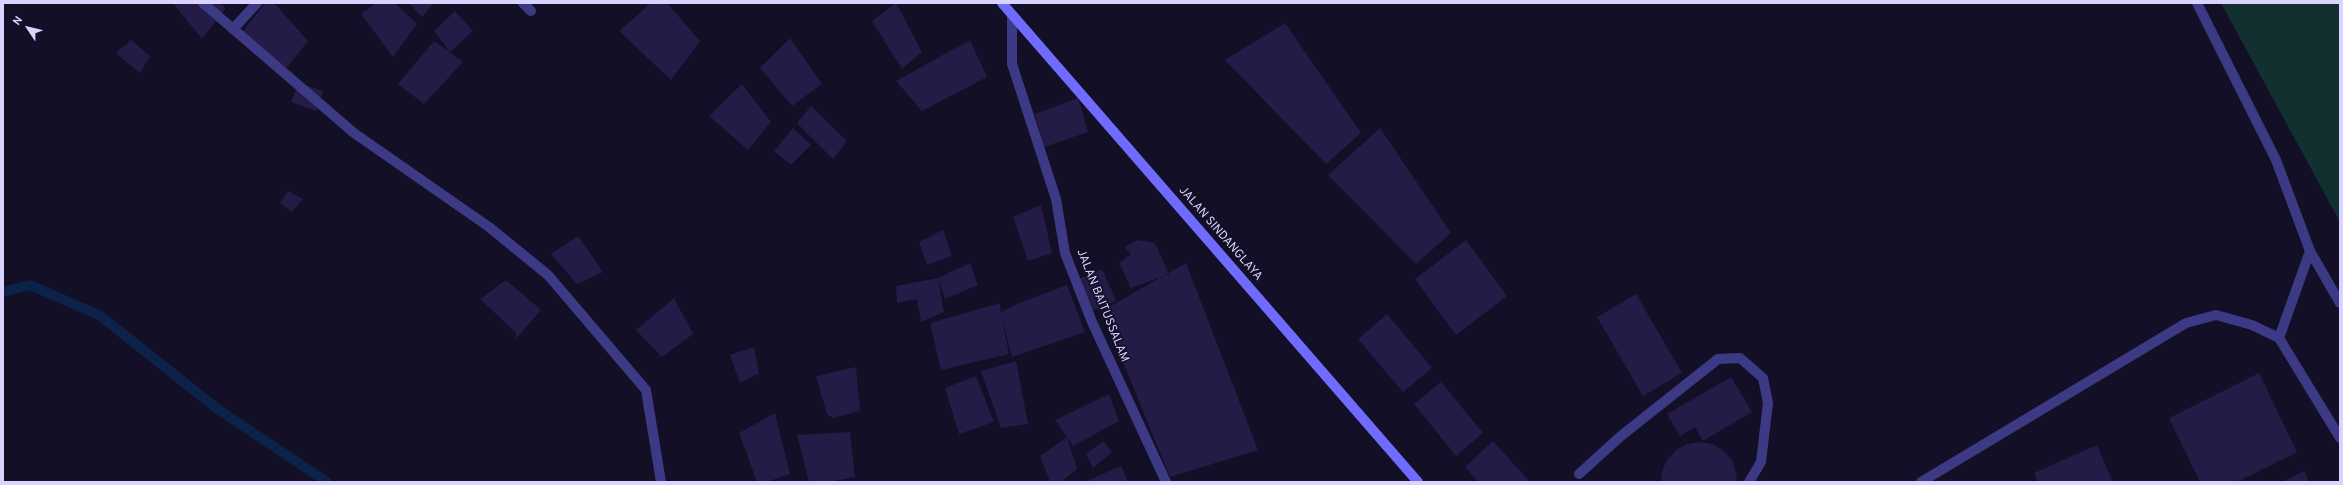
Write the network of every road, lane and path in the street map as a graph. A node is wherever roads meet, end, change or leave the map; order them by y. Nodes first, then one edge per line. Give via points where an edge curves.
1 (203, 3) edge
2 (257, 3) edge
3 (523, 3) edge
4 (1002, 3) edge
5 (2197, 3) edge
6 (531, 11) dead end
7 (1012, 16) junction
8 (233, 29) junction
9 (2310, 251) junction
10 (2340, 303) edge
11 (2279, 338) junction
12 (2340, 438) edge
13 (1579, 474) dead end
14 (661, 482) edge
15 (1166, 482) edge
16 (1418, 482) edge
17 (1749, 482) edge
18 (1921, 482) edge

1 - 8 street
2 - 8 street
3 - 6 street
4 - 7 street, JALAN SINDANGLAYA
5 - 9 street via 2276,160
7 - 15 street, JALAN BAITUSSALAM via 1012,64 1056,199 1065,253 1092,322
7 - 16 street, JALAN SINDANGLAYA
8 - 14 street via 354,133 489,227 548,275 646,390
9 - 10 street
9 - 11 street
11 - 12 street
11 - 18 street via 2252,325 2216,315 2186,323
13 - 17 street via 1621,436 1718,359 1740,358 1763,378 1768,403 1761,462

